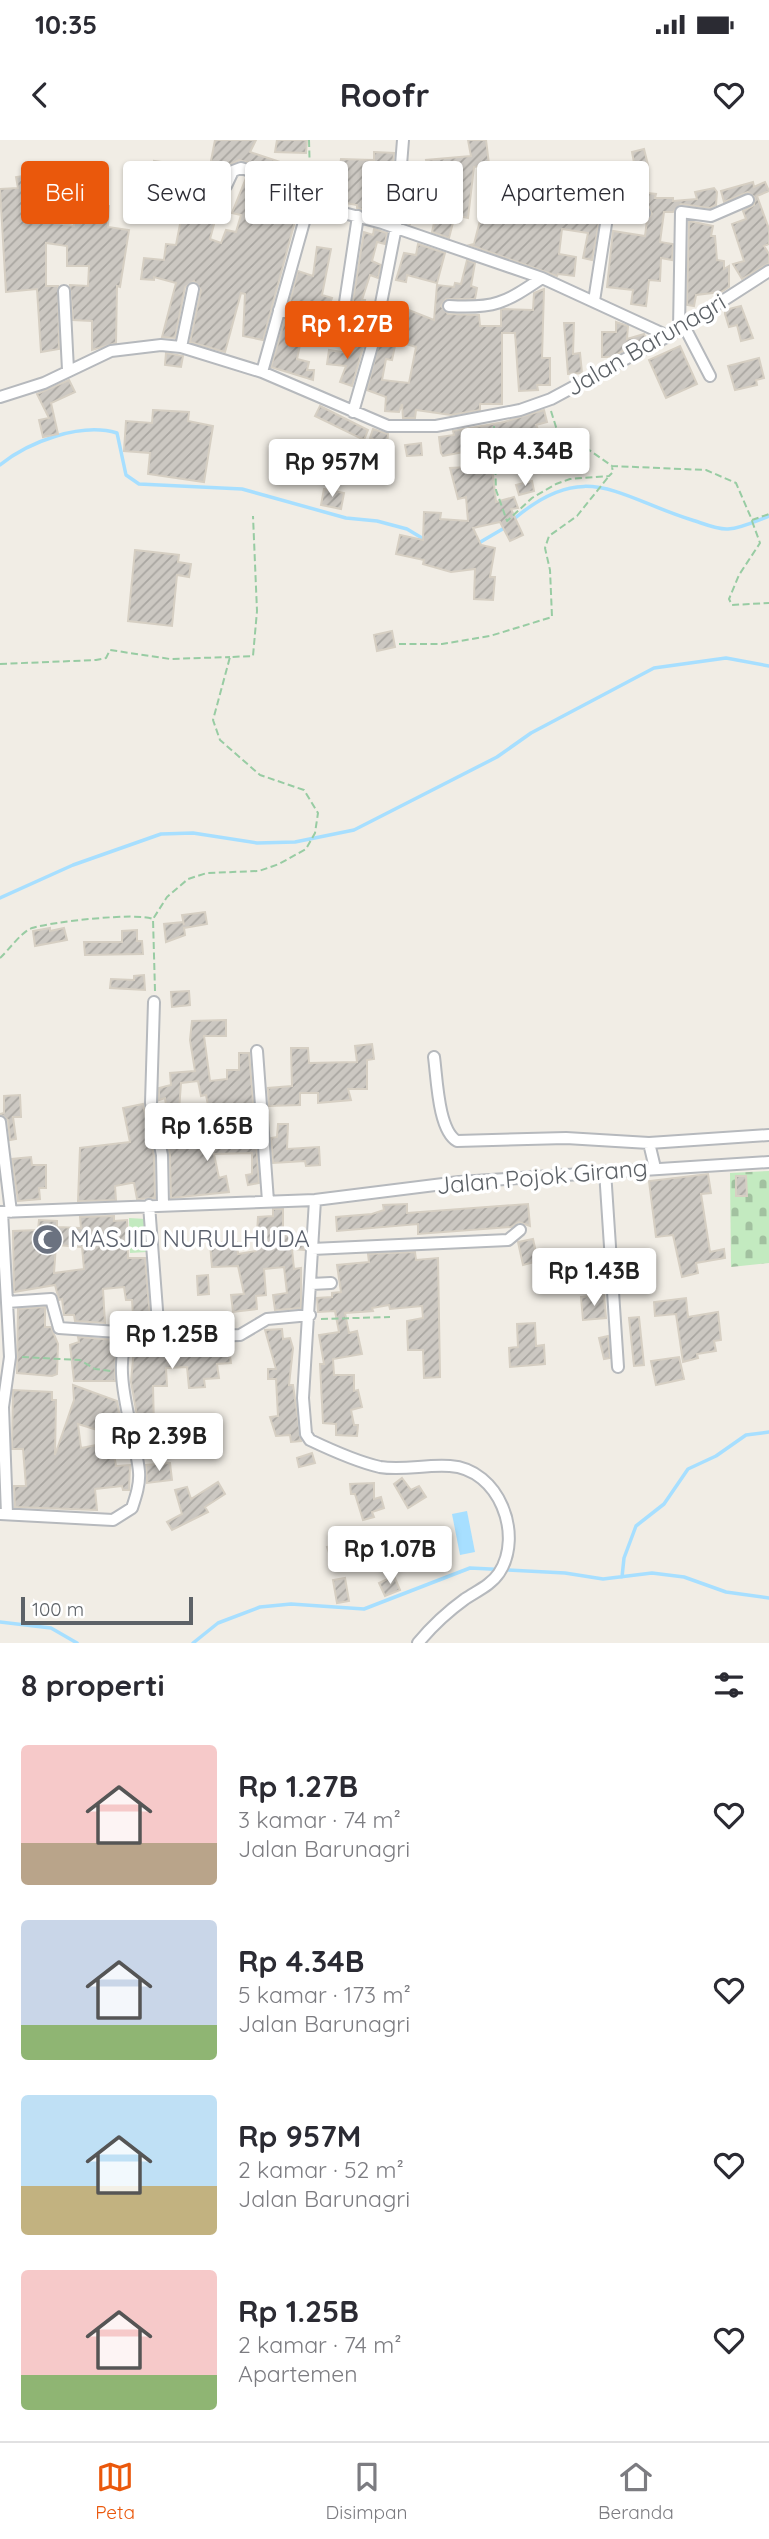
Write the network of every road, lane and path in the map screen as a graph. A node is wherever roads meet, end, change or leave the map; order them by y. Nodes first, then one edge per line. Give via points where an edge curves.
1 (309, 140) edge
2 (402, 140) edge
3 (309, 161) edge
4 (748, 200) dead end
5 (348, 214) edge
6 (358, 216) junction
7 (303, 224) edge
8 (605, 224) edge
9 (396, 228) junction
10 (769, 271) edge
11 (542, 278) junction
12 (193, 289) dead end
13 (64, 292) dead end
14 (594, 301) junction
15 (449, 306) dead end
16 (279, 310) junction
17 (681, 328) junction
18 (341, 329) junction
19 (668, 336) junction
20 (374, 339) junction
21 (181, 347) junction
22 (68, 370) junction
23 (262, 372) junction
24 (710, 376) dead end
25 (0, 397) edge
26 (551, 399) junction
27 (353, 412) junction
28 (495, 414) junction
29 (612, 466) junction
30 (609, 477) junction
31 (769, 514) edge
32 (253, 516) dead end
33 (752, 520) junction
34 (769, 603) edge
35 (399, 644) dead end
36 (230, 657) junction
37 (0, 664) edge
38 (153, 919) junction
39 (0, 958) edge
40 (154, 1002) joint
41 (257, 1051) dead end
42 (433, 1057) dead end
43 (0, 1122) edge
44 (769, 1135) edge
45 (649, 1143) junction
46 (769, 1162) edge
47 (655, 1168) junction
48 (605, 1171) junction
49 (315, 1200) junction
50 (268, 1201) junction
51 (149, 1205) junction
52 (163, 1205) junction
53 (4, 1212) edge
54 (520, 1230) dead end
55 (312, 1249) junction
56 (331, 1283) dead end
57 (311, 1284) junction
58 (7, 1302) junction
59 (310, 1317) junction
60 (390, 1317) dead end
61 (159, 1336) junction
62 (129, 1339) junction
63 (9, 1357) junction
64 (618, 1367) dead end
65 (123, 1372) junction
66 (3, 1514) edge
67 (418, 1643) edge

1 - 3 path
2 - 9 street
4 - 17 street via 711,216 681,212
5 - 6 street
6 - 9 street
6 - 18 street
7 - 16 street
8 - 14 street
9 - 11 street
9 - 20 street
10 - 17 street, Jalan Barunagri
11 - 14 street
11 - 15 street via 510,300 476,308
12 - 21 street
13 - 22 street
14 - 19 street
16 - 18 street
16 - 23 street
17 - 19 street, Jalan Barunagri
17 - 24 street
18 - 20 street
19 - 26 street, Jalan Barunagri
20 - 27 street
21 - 22 street, Jalan Barunagri via 128,346
21 - 23 street, Jalan Barunagri
22 - 25 street, Jalan Barunagri
23 - 27 street, Jalan Barunagri
26 - 28 street, Jalan Barunagri
26 - 29 path via 556,427
27 - 28 street, Jalan Barunagri via 403,428
28 - 30 path via 496,490 507,521 556,484
29 - 30 path
29 - 33 path via 706,470 736,483
30 - 35 path via 577,516 549,536 545,548 552,617 490,636 442,644
31 - 33 path
32 - 36 path via 257,611 253,656
33 - 34 path via 760,543 729,599 737,606
36 - 37 path via 170,659 110,650 106,658 96,660
36 - 38 path via 213,720 220,740 260,775 304,790 318,813 315,833 306,849 267,869 216,870 188,879
38 - 39 path via 121,916 29,929
38 - 40 path
40 - 52 street via 151,1103 162,1155
41 - 50 street
42 - 45 street via 444,1125 457,1141 566,1138
43 - 53 street
44 - 45 street
45 - 47 street
46 - 47 street, Jalan Pojok Girang
47 - 48 street, Jalan Pojok Girang
48 - 49 street, Jalan Pojok Girang via 459,1182
48 - 64 street
49 - 50 street, Jalan Pojok Girang
49 - 55 street
50 - 52 street, Jalan Pojok Girang
51 - 52 street, Jalan Pojok Girang
51 - 53 street, Jalan Pojok Girang
51 - 61 street
53 - 58 street
54 - 55 street via 508,1240
55 - 57 street
56 - 57 street
57 - 59 street
58 - 62 street via 51,1299 59,1328 118,1332
58 - 63 street
59 - 60 path
59 - 61 street via 267,1320 240,1335
59 - 67 street via 303,1398 310,1440 379,1466 465,1470 494,1491 505,1510 509,1528 505,1559 492,1582 442,1617
61 - 62 street
62 - 65 street
63 - 65 path via 80,1360 95,1369
63 - 66 street via 3,1407
65 - 66 street via 140,1473 127,1514 113,1520

